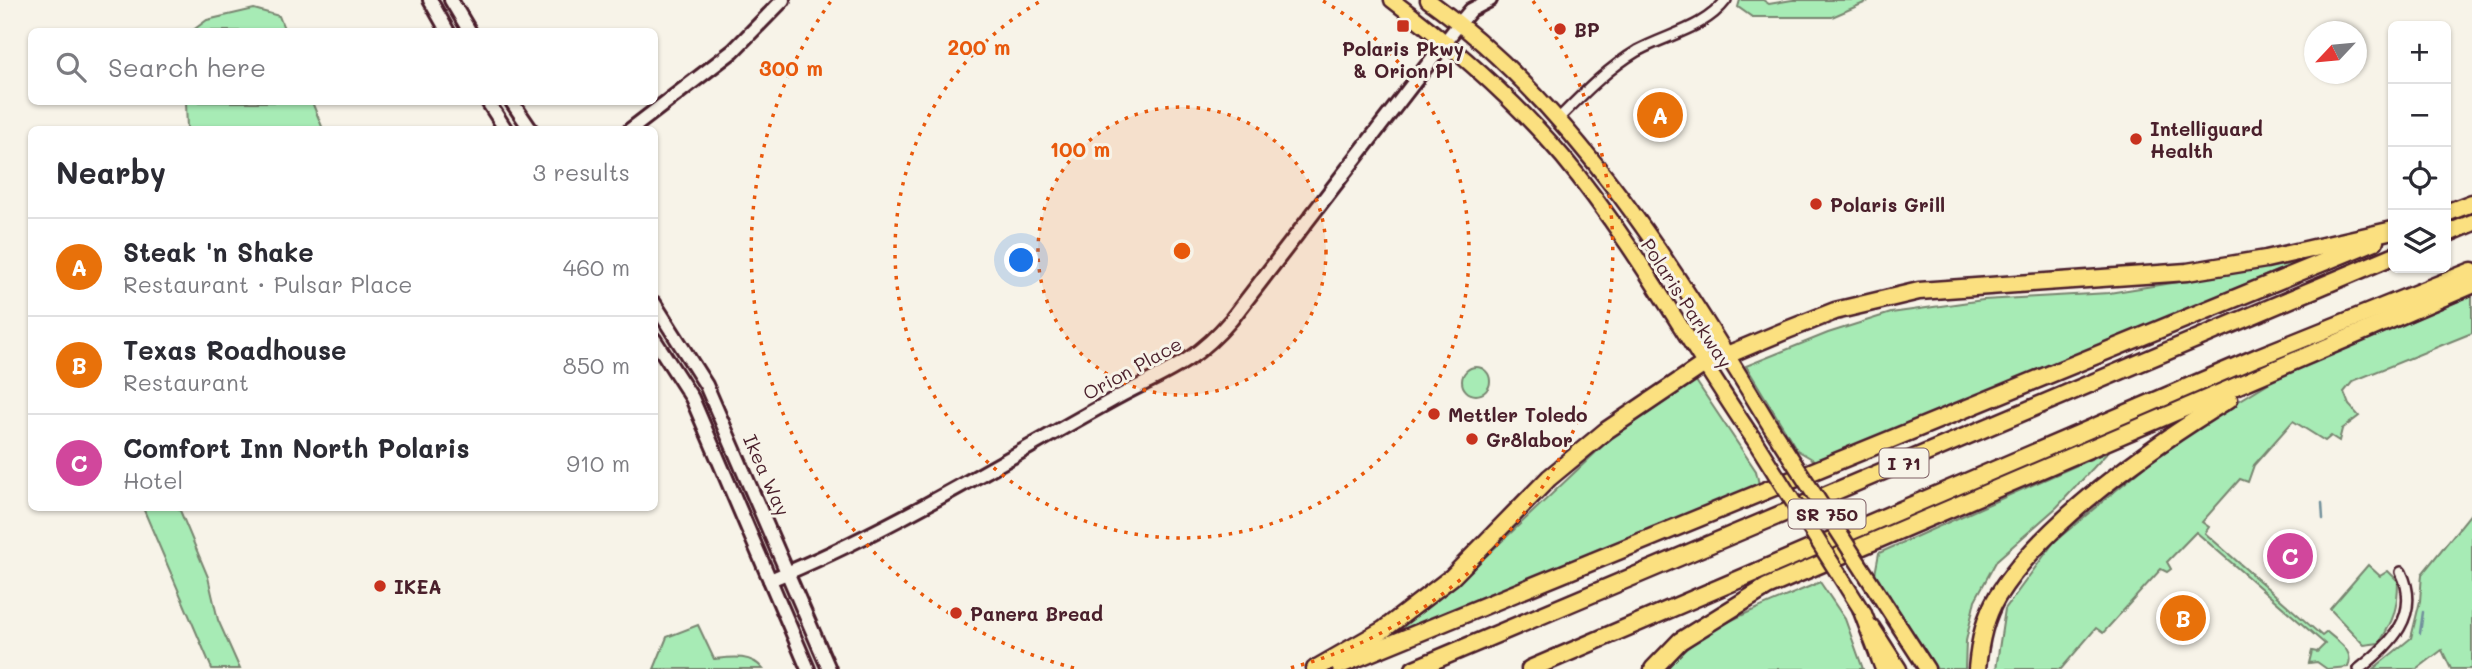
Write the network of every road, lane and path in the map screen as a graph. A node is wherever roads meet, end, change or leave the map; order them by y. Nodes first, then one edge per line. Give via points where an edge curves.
1 (430, 0) edge
2 (451, 0) edge
3 (783, 0) edge
4 (1392, 0) edge
5 (1428, 0) edge
6 (1489, 0) edge
7 (1726, 0) edge
8 (1473, 5) edge
9 (1459, 24) junction
10 (446, 28) edge
11 (468, 28) edge
12 (1445, 40) junction
13 (490, 105) edge
14 (514, 105) edge
15 (1559, 118) junction
16 (503, 126) edge
17 (528, 126) edge
18 (635, 126) edge
19 (2472, 203) edge
20 (2451, 211) edge
21 (2472, 223) edge
22 (2388, 232) edge
23 (2451, 232) edge
24 (2388, 233) edge
25 (2388, 258) edge
26 (2472, 271) edge
27 (2472, 285) edge
28 (658, 309) edge
29 (658, 345) edge
30 (2319, 352) junction
31 (1727, 355) junction
32 (1703, 365) junction
33 (789, 572) junction
34 (2401, 572) dead end
35 (769, 580) junction
36 (1862, 611) junction
37 (1577, 649) junction
38 (807, 669) edge
39 (830, 669) edge
40 (1315, 669) edge
41 (1329, 669) edge
42 (1414, 669) edge
43 (1530, 669) edge
44 (1541, 669) edge
45 (1653, 669) edge
46 (1884, 669) edge
47 (1899, 669) edge
48 (1927, 669) edge
49 (1977, 669) edge
50 (2359, 669) edge

1 - 10 main road
2 - 11 main road
3 - 18 main road via 733,51
4 - 12 main road, Polaris Parkway
5 - 9 main road, Polaris Parkway
6 - 8 main road, Orion Place
7 - 15 street via 1695,26 1620,62
8 - 9 main road, Orion Place
9 - 12 main road, Orion Place
9 - 15 main road, Polaris Parkway
12 - 32 main road, Polaris Parkway via 1564,158 1645,270
12 - 33 main road, Orion Place via 1209,345 1174,370 892,524
13 - 16 main road
14 - 17 main road
15 - 31 main road, Polaris Parkway via 1606,177
19 - 20 highway
21 - 23 highway
22 - 31 highway via 2187,272 1919,291 1835,311
24 - 41 highway
25 - 42 highway, I 71
26 - 37 highway, I 71 via 2258,357
27 - 30 highway
28 - 33 main road, Ikea Way via 706,385
29 - 35 main road, Ikea Way via 692,398
30 - 45 highway via 1767,587 1680,641
30 - 49 highway via 2196,419 2086,501 2022,564 1996,599 1979,648
31 - 32 highway
31 - 48 main road, Polaris Parkway / SR 750, bridge
32 - 36 main road, Polaris Parkway / SR 750, bridge
32 - 40 highway via 1587,444 1452,577 1383,630
33 - 35 main road, Orion Place
33 - 39 main road, Ikea Way
34 - 50 street via 2408,596 2400,628 2383,650
35 - 38 main road, Ikea Way
36 - 46 highway
36 - 47 main road, Polaris Parkway / SR 750
37 - 43 highway, I 71
37 - 44 highway

